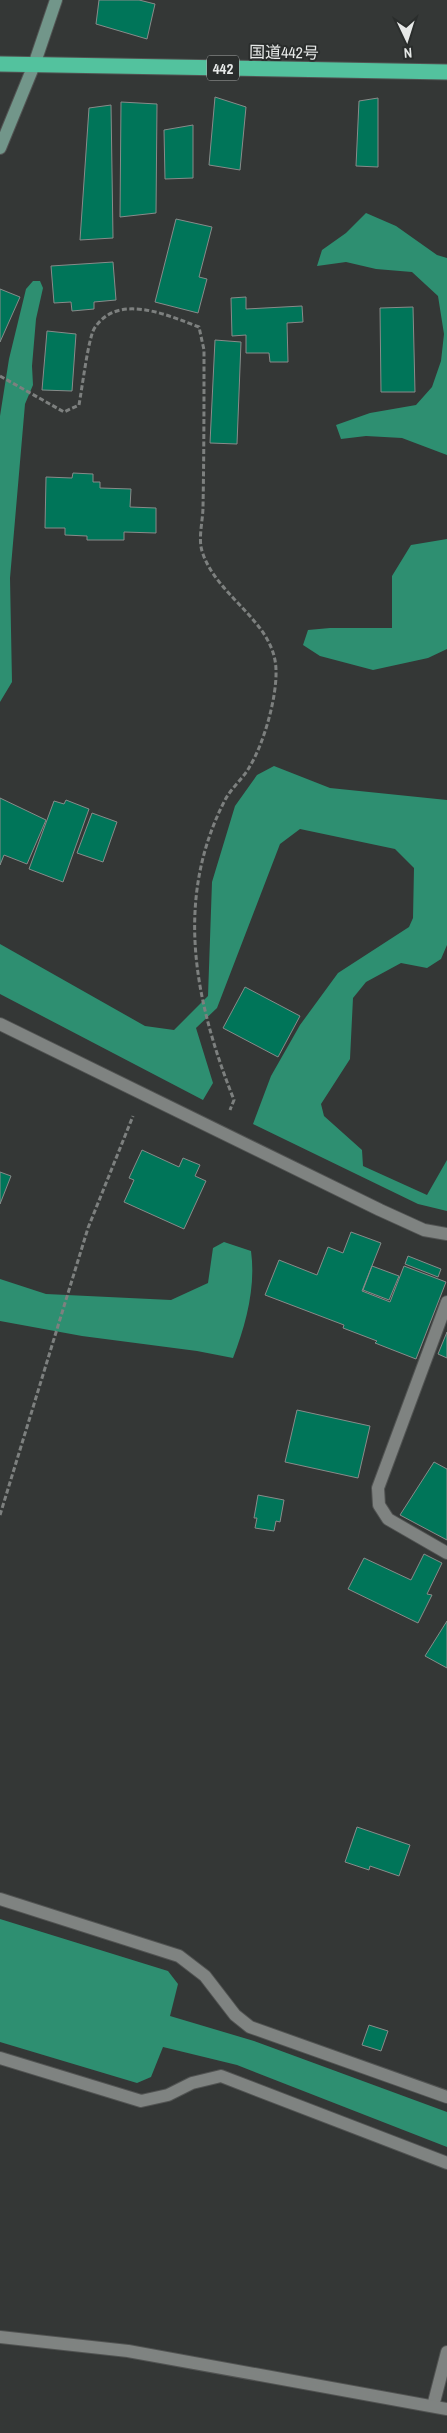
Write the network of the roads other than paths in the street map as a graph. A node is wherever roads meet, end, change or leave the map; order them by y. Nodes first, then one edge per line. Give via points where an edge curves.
1 (56, 0) edge
2 (0, 64) edge
3 (34, 65) junction
4 (447, 72) edge
5 (0, 148) edge
6 (0, 1024) edge
7 (447, 1234) edge
8 (447, 1302) edge
9 (447, 1553) edge
10 (0, 1899) edge
11 (0, 2058) edge
12 (447, 2097) edge
13 (447, 2162) edge
14 (0, 2338) edge
15 (447, 2352) edge
16 (433, 2406) junction
17 (447, 2409) edge

1 - 3 main road
2 - 3 highway, 国道442号 / 442
3 - 4 highway, 国道442号 / 442
3 - 5 main road
6 - 7 street via 415,1226
8 - 9 street via 378,1488 379,1505 388,1519
10 - 12 street via 179,1956 205,1976 235,2015 250,2028
11 - 13 street via 141,2101 168,2095 192,2082 221,2076
14 - 16 street via 128,2351
15 - 16 street
16 - 17 street

